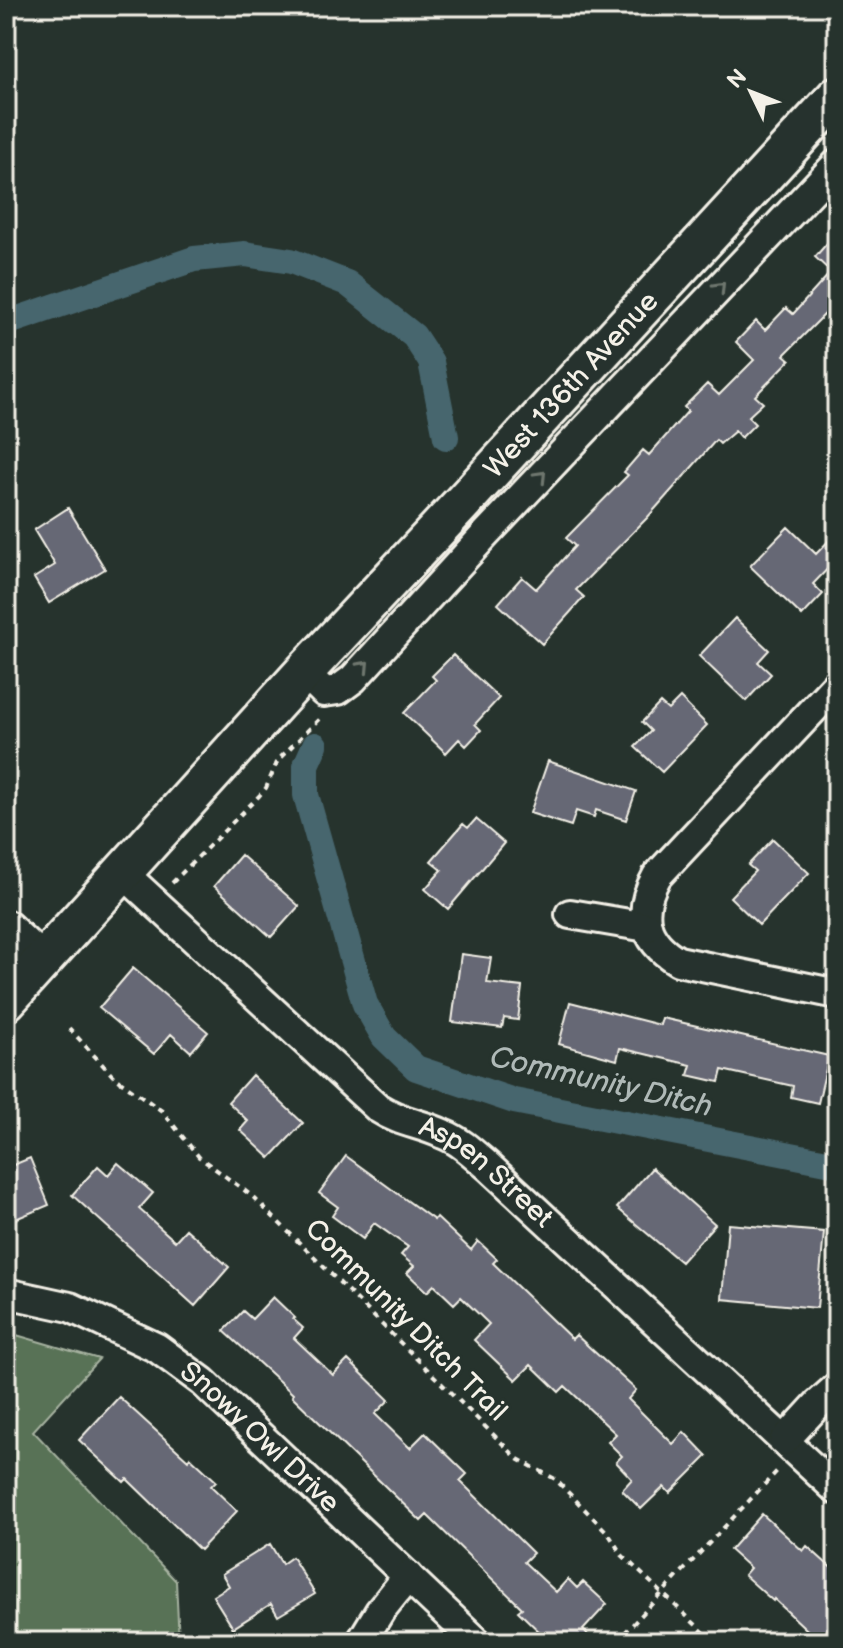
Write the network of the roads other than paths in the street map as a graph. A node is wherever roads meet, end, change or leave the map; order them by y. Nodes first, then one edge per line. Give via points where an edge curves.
1 (837, 96) edge
2 (837, 164) edge
3 (304, 672) junction
4 (837, 684) edge
5 (123, 873) junction
6 (570, 914) dead end
7 (647, 927) junction
8 (6, 928) edge
9 (42, 962) junction
10 (837, 994) edge
11 (6, 1001) edge
12 (6, 1293) edge
13 (837, 1387) edge
14 (790, 1446) junction
15 (837, 1490) edge
16 (408, 1576) junction
17 (361, 1642) edge
18 (477, 1642) edge

1 - 3 main road, West 136th Avenue
3 -> 2 street, West 136th Avenue via 324,692 353,679
3 - 5 main road, West 136th Avenue
4 - 7 street via 657,876 646,901
5 - 9 main road, West 136th Avenue
5 - 14 street, Aspen Street via 378,1108 460,1142
6 - 7 street
7 - 10 street via 654,941 678,961
8 - 9 street
9 - 11 main road, West 136th Avenue
12 - 16 street, Snowy Owl Drive via 73,1300 157,1348 203,1382
13 - 14 street via 818,1404
14 - 15 street, Aspen Street
16 - 17 street
16 - 18 street, Snowy Owl Drive

